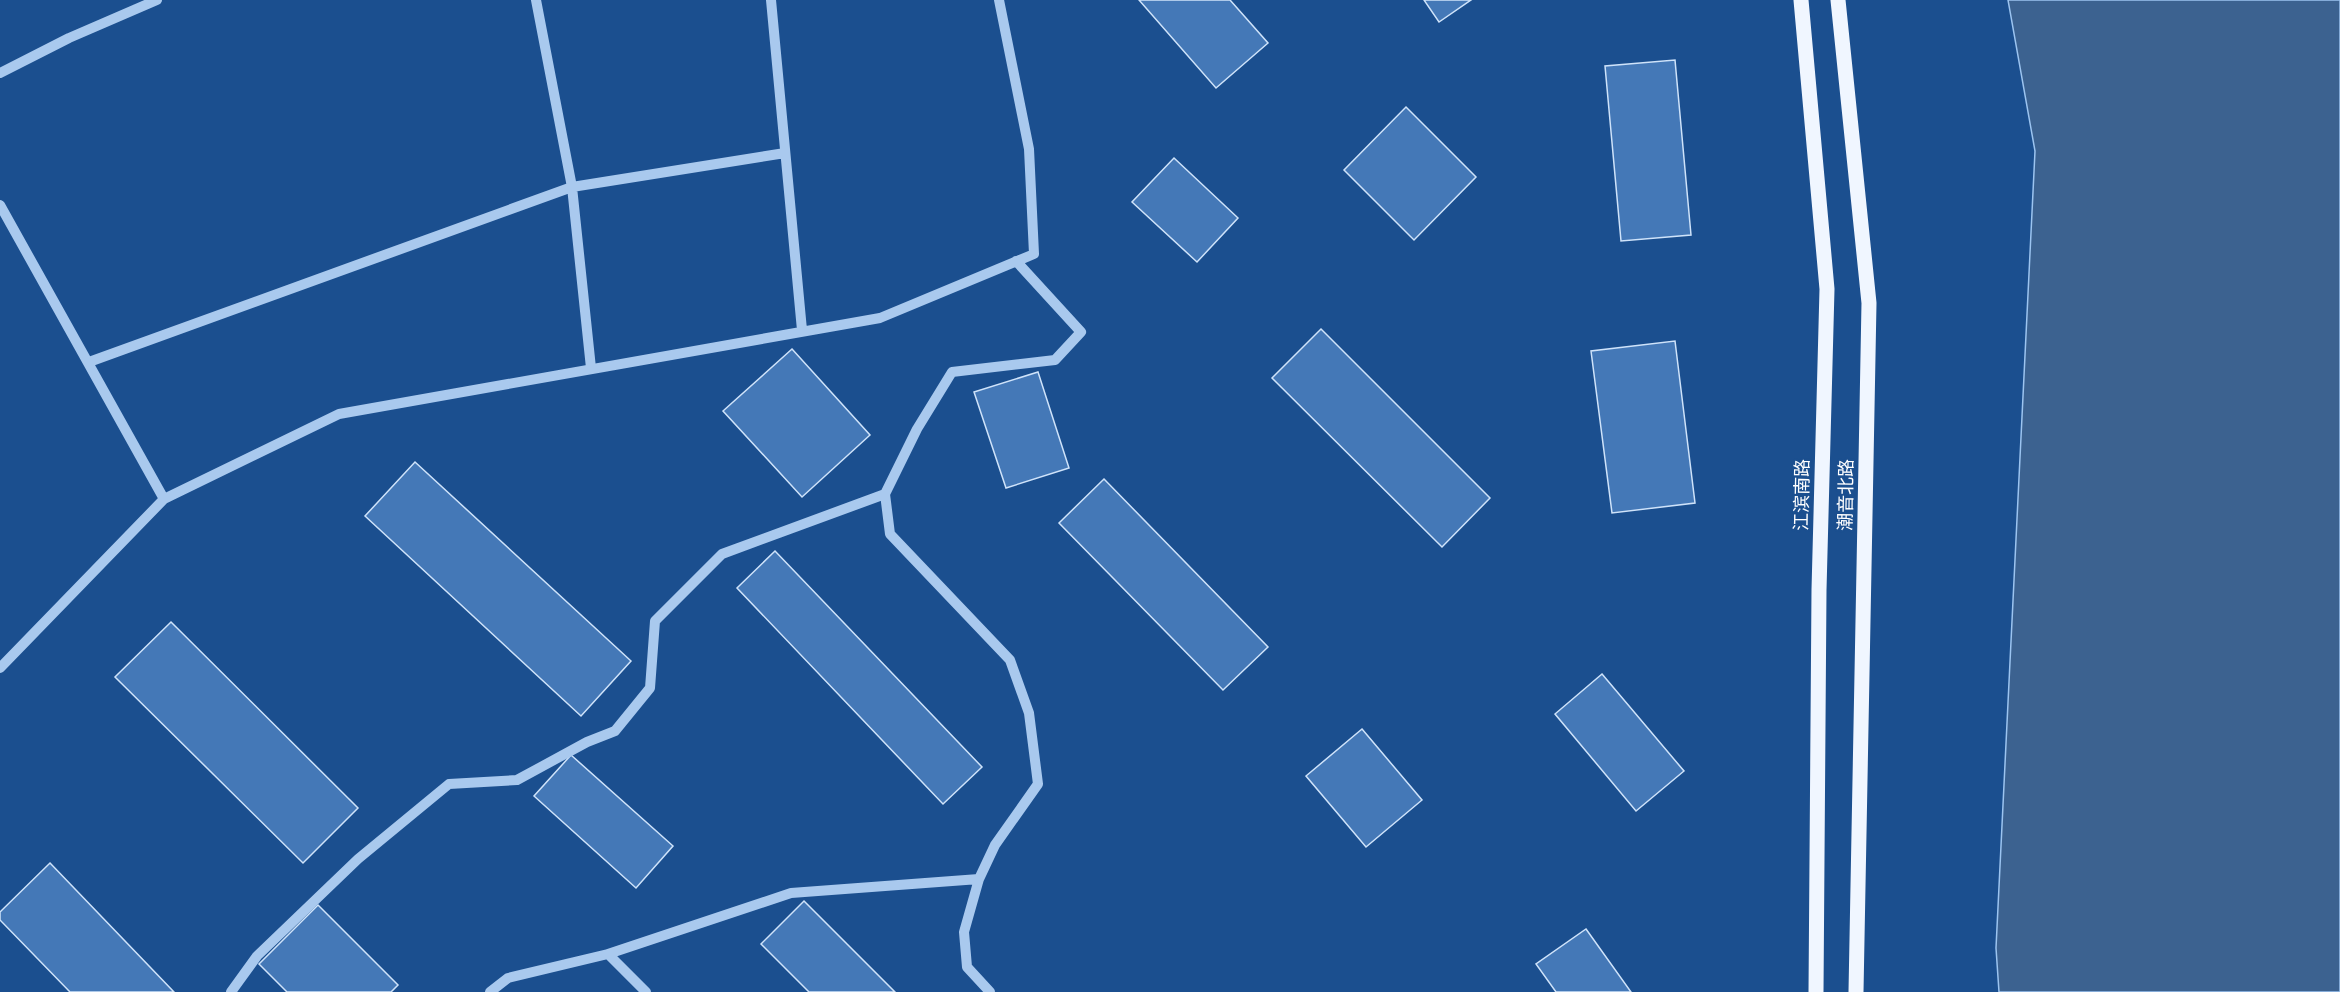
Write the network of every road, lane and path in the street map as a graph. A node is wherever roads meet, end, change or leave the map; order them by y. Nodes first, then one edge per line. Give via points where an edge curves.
1 (157, 0) edge
2 (536, 0) edge
3 (771, 0) edge
4 (999, 0) edge
5 (1801, 0) edge
6 (1838, 0) edge
7 (0, 73) edge
8 (785, 153) junction
9 (572, 187) junction
10 (0, 205) edge
11 (1016, 261) junction
12 (802, 330) junction
13 (89, 362) junction
14 (591, 368) junction
15 (885, 494) junction
16 (164, 499) junction
17 (0, 668) edge
18 (979, 879) junction
19 (608, 954) junction
20 (231, 992) edge
21 (490, 992) edge
22 (646, 992) edge
23 (990, 992) edge
24 (1816, 992) edge
25 (1856, 992) edge

1 - 7 street
2 - 9 street
3 - 8 street
4 - 11 street via 1029,149 1034,254
5 - 24 main road, 江滨南路 via 1827,289 1819,590
6 - 25 main road, 潮音北路 via 1869,303
8 - 9 street
8 - 12 street
9 - 13 street
9 - 14 street
10 - 13 street
11 - 12 street via 880,318
11 - 15 street via 1081,332 1055,360 952,372 916,429
12 - 14 street
13 - 16 street
14 - 16 street via 339,414
15 - 18 street via 890,534 1010,660 1029,713 1038,784 994,845
15 - 20 street via 722,554 655,621 650,688 615,731 517,780 448,784 358,859 257,956
16 - 17 street
18 - 19 street via 791,893
18 - 23 street via 964,932 967,967
19 - 21 street via 508,978
19 - 22 street

